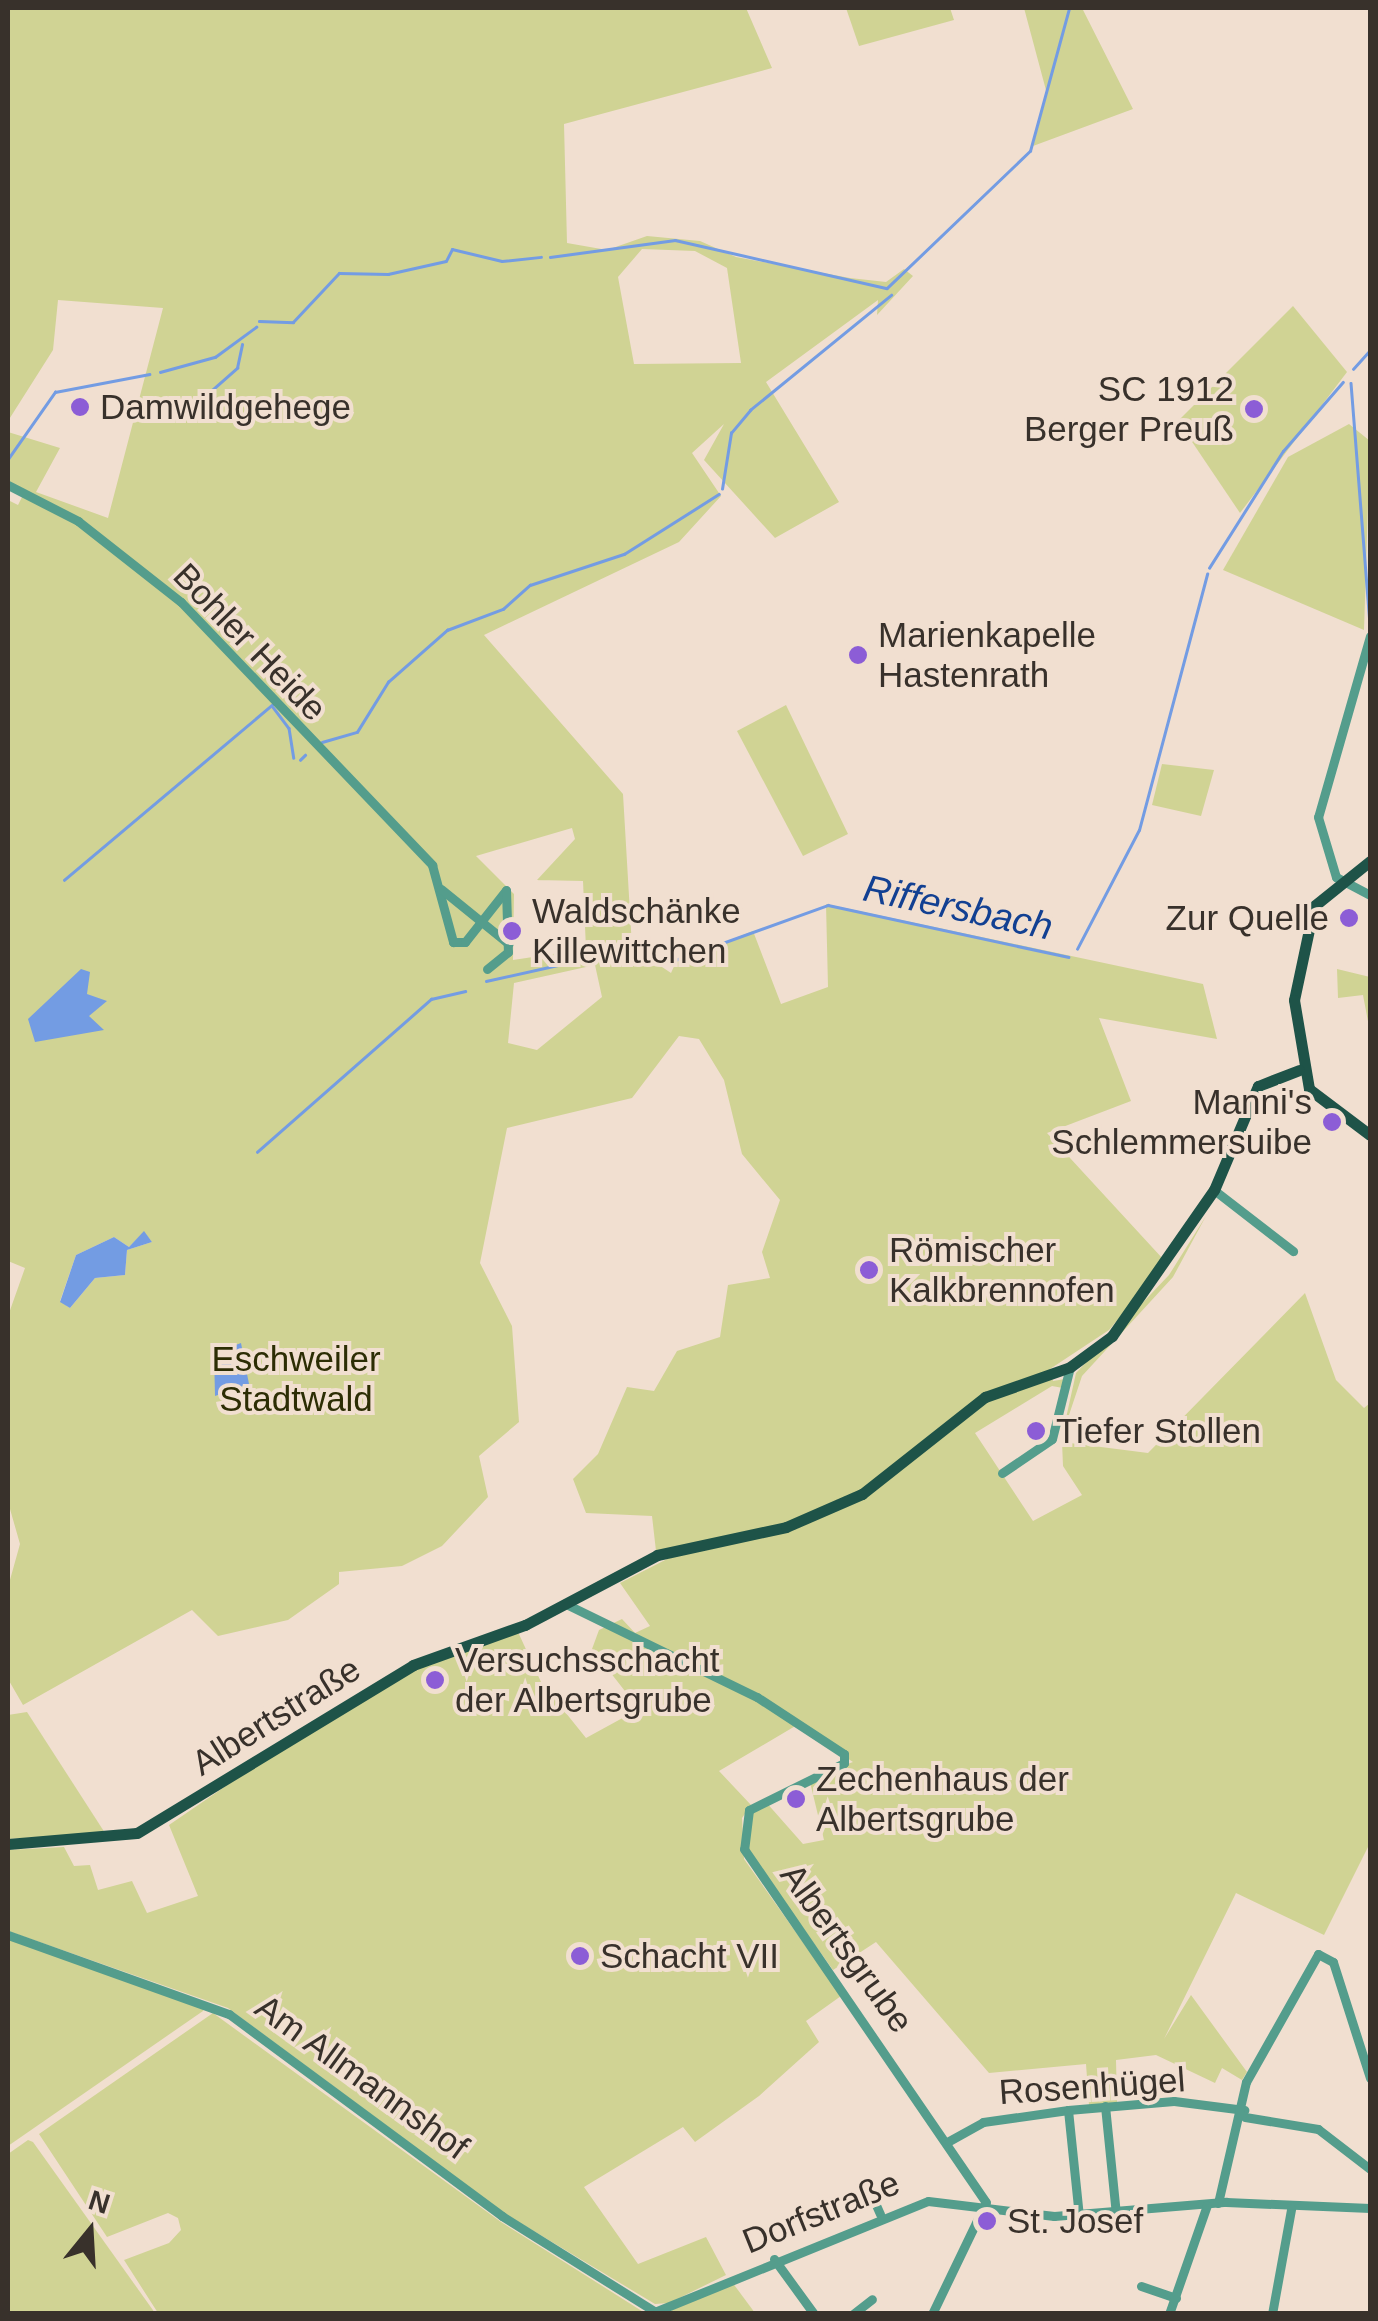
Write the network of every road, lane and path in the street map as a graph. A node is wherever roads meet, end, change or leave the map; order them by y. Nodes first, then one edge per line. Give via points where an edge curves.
1 (8, 485) edge
2 (1370, 636) edge
3 (1370, 861) edge
4 (1342, 882) junction
5 (440, 890) junction
6 (1370, 894) edge
7 (478, 923) junction
8 (509, 944) junction
9 (488, 970) dead end
10 (1299, 1070) junction
11 (1370, 1134) edge
12 (1214, 1190) junction
13 (1292, 1251) dead end
14 (1070, 1368) junction
15 (1002, 1473) dead end
16 (568, 1605) junction
17 (8, 1844) edge
18 (8, 1935) edge
19 (1370, 2078) edge
20 (1105, 2106) junction
21 (1068, 2110) junction
22 (1244, 2114) junction
23 (950, 2140) junction
24 (1369, 2164) edge
25 (872, 2196) dead end
26 (986, 2202) junction
27 (1213, 2204) junction
28 (1370, 2208) edge
29 (1291, 2209) junction
30 (880, 2214) junction
31 (1116, 2215) junction
32 (1080, 2216) junction
33 (774, 2259) junction
34 (1141, 2286) dead end
35 (1176, 2298) junction
36 (872, 2299) dead end
37 (658, 2312) edge
38 (854, 2313) edge
39 (814, 2314) edge
40 (932, 2314) edge
41 (1169, 2314) edge
42 (1272, 2314) edge

1 - 5 street, Bohler Heide via 78,520 181,602 432,864
2 - 4 street via 1320,786 1322,835
3 - 4 main road
4 - 6 street
4 - 10 main road via 1305,923 1294,1000
5 - 7 street
5 - 7 street via 449,938 465,942
7 - 8 street
7 - 8 street via 506,890
8 - 9 street
10 - 11 main road via 1314,1097
10 - 12 main road, Albertstraße via 1258,1086
12 - 13 street
12 - 14 main road, Albertstraße via 1150,1292
14 - 15 street via 1052,1439
14 - 16 main road, Albertstraße via 985,1397 826,1512 657,1556
16 - 17 main road, Albertstraße via 413,1665 137,1833
16 - 23 street, Albertsgrube via 770,1704 844,1754 844,1763 756,1804 744,1819 744,1848
18 - 37 street, Am Allmannshof via 229,2014 502,2216
19 - 22 street via 1333,1962 1322,1953 1246,2082
20 - 21 street, Rosenhügel
20 - 22 street, Rosenhügel
20 - 31 street
21 - 23 street, Rosenhügel via 984,2122
21 - 32 street
22 - 24 street, Rosenhügel via 1318,2129
22 - 27 street
23 - 26 street, Albertsgrube
25 - 30 street
26 - 30 street, Dorfstraße via 928,2200
26 - 32 street, Dorfstraße
26 - 40 street
27 - 29 street, Dorfstraße
27 - 31 street, Dorfstraße
27 - 35 street
28 - 29 street, Dorfstraße
29 - 42 street
30 - 33 street, Dorfstraße
31 - 32 street, Dorfstraße
33 - 37 street, Dorfstraße
33 - 39 street
34 - 35 street
35 - 41 street
36 - 38 street

